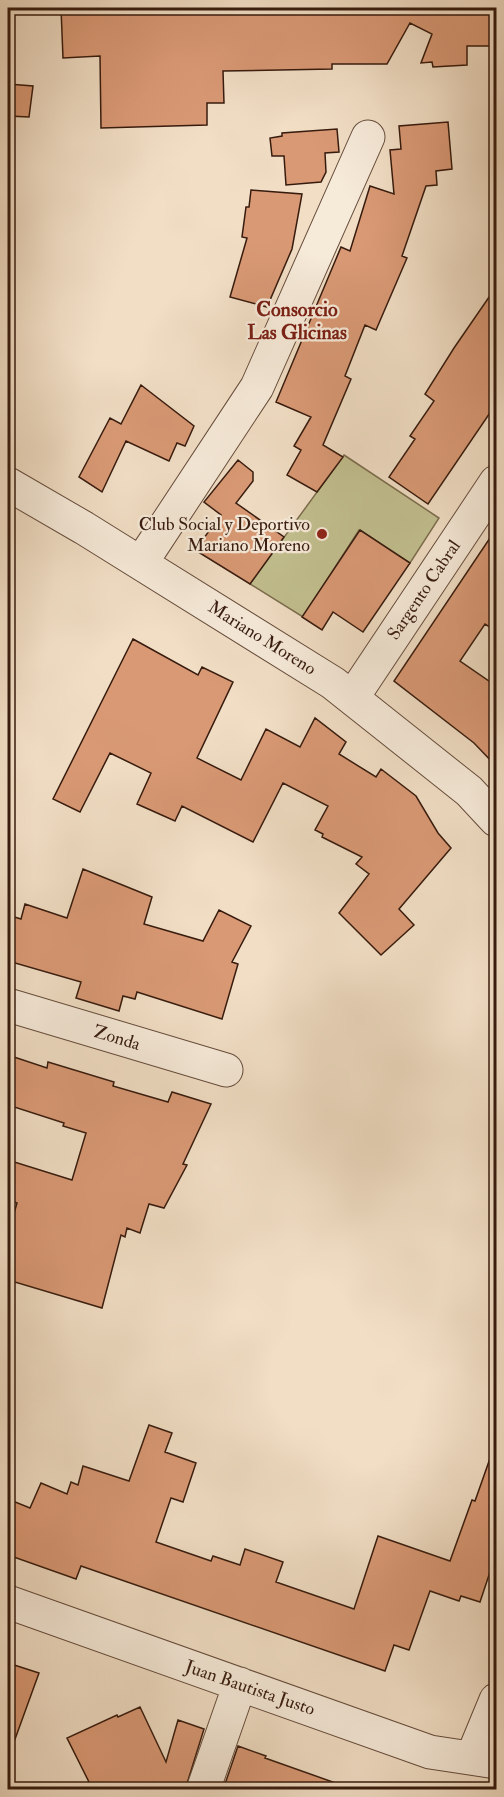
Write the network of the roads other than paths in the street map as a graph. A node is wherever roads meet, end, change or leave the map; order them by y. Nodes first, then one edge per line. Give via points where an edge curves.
1 (368, 137) dead end
2 (496, 482) edge
3 (8, 484) edge
4 (141, 563) junction
5 (352, 698) junction
6 (496, 820) edge
7 (8, 1005) edge
8 (226, 1070) dead end
9 (8, 1602) edge
10 (240, 1684) junction
11 (496, 1700) edge
12 (484, 1760) edge
13 (203, 1790) edge

1 - 4 street via 257,387
2 - 5 street, Sargento Cabral
3 - 4 street, Mariano Moreno
4 - 5 street, Mariano Moreno
5 - 6 street, Mariano Moreno via 469,791
7 - 8 street, Zonda
9 - 10 street, Juan Bautista Justo
10 - 12 street, Juan Bautista Justo via 430,1752
10 - 13 street
11 - 12 street

